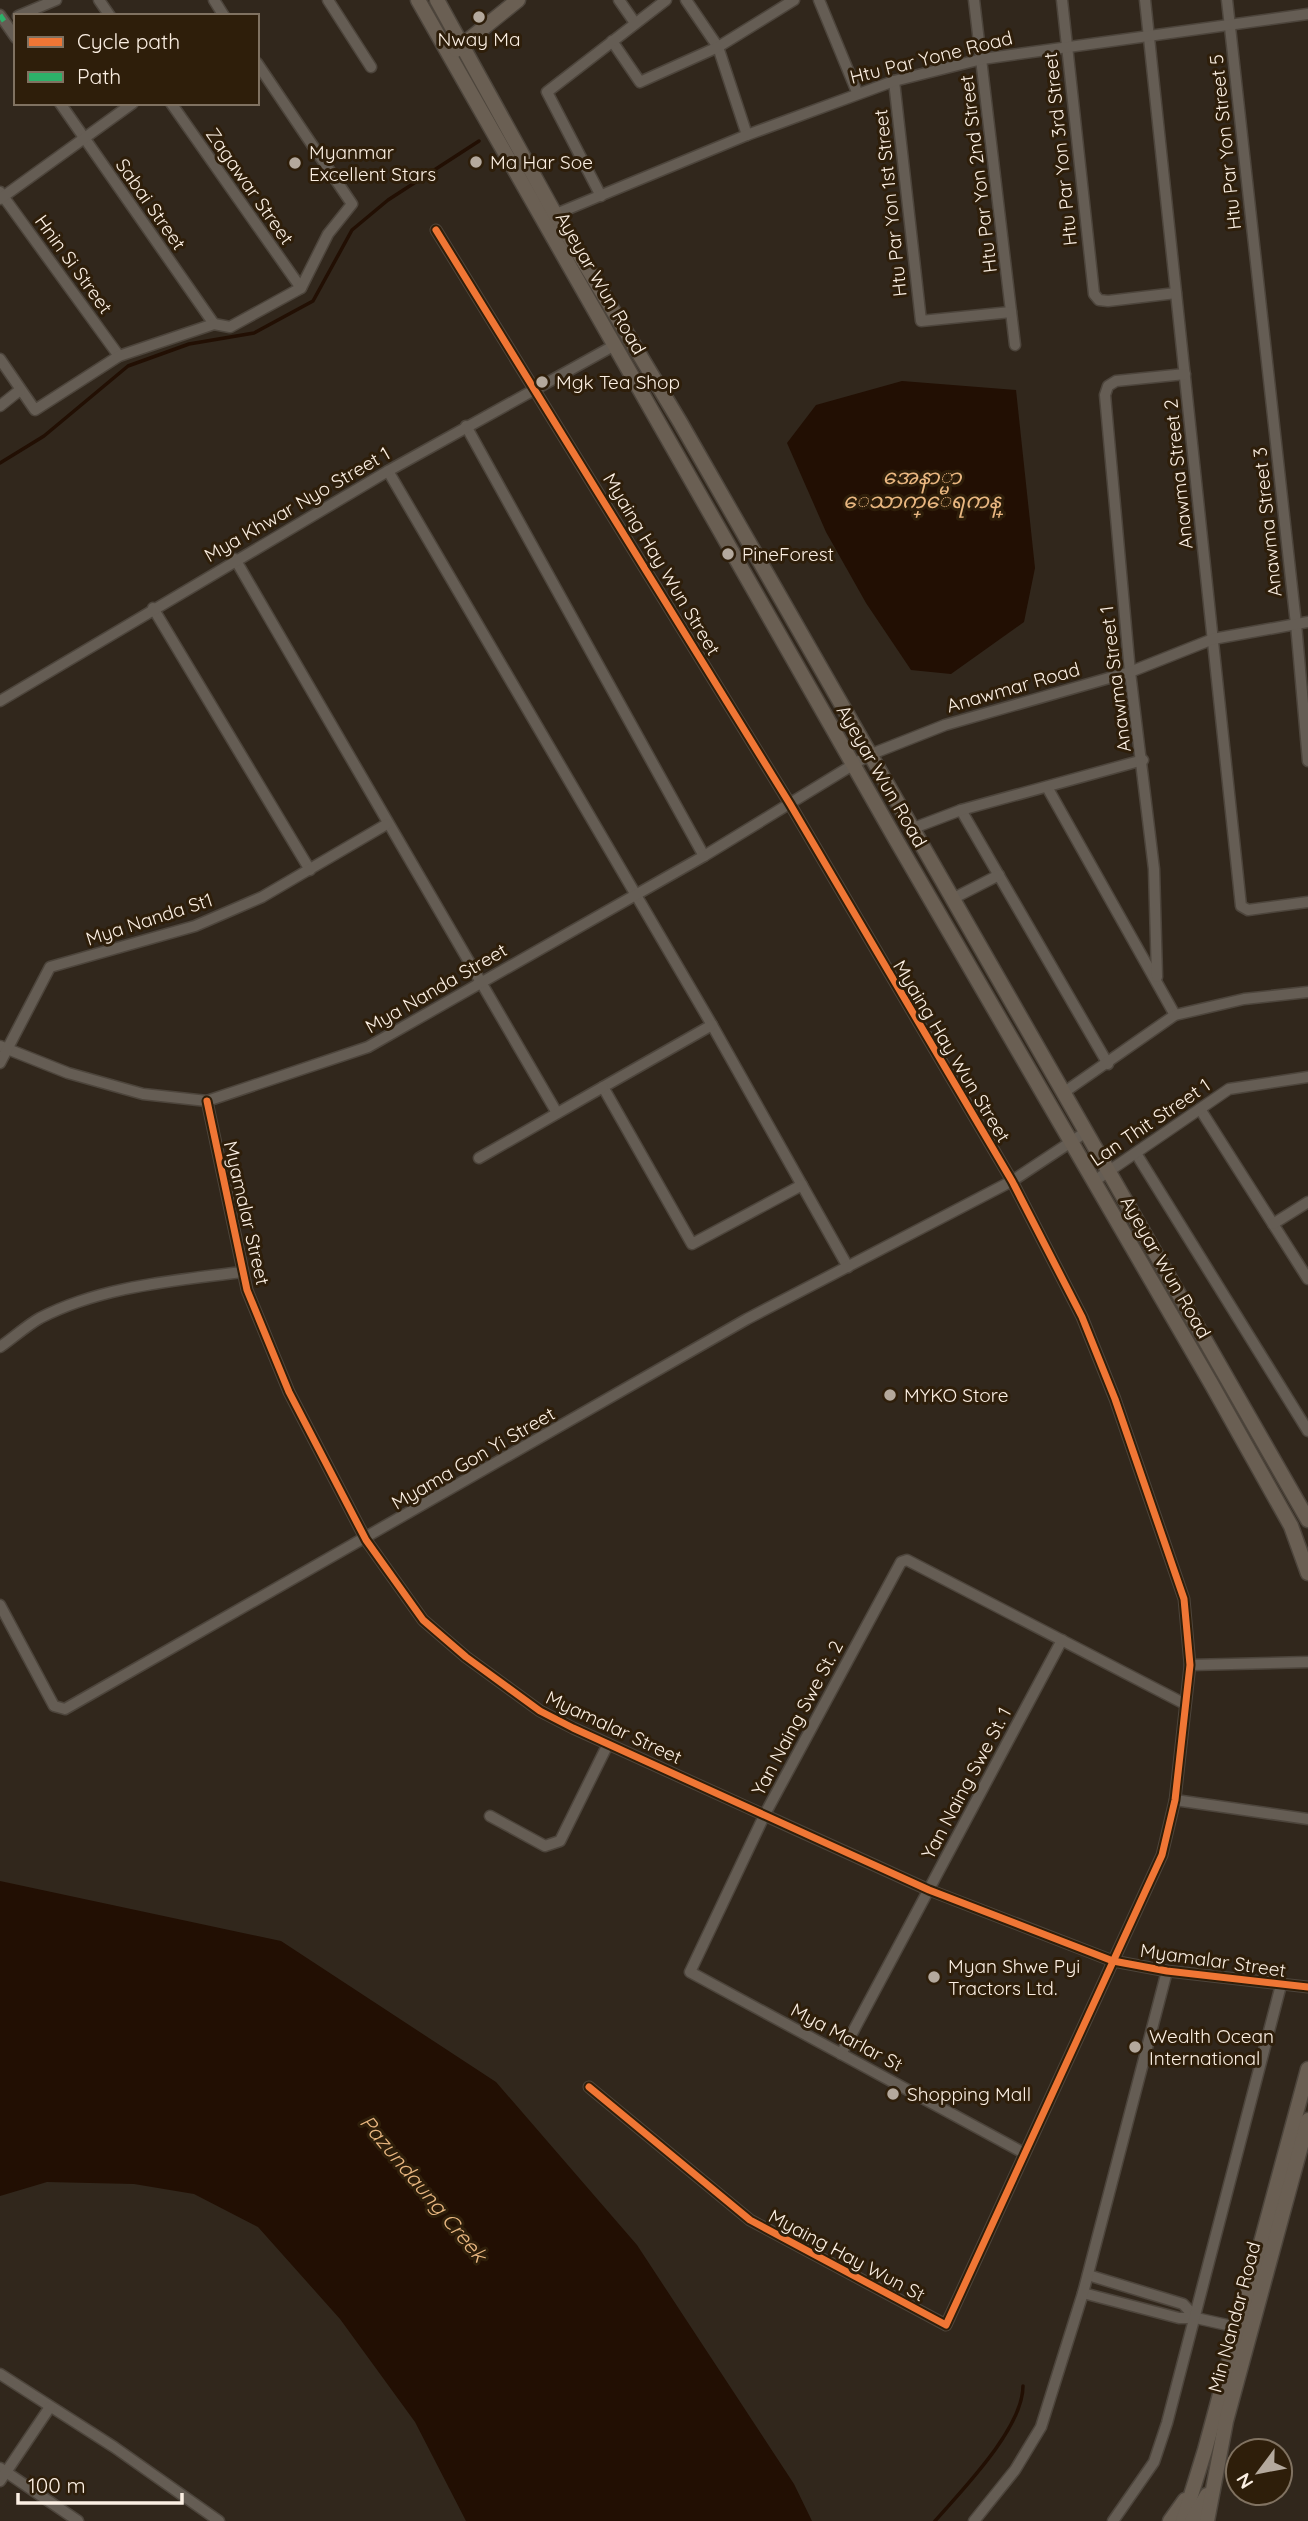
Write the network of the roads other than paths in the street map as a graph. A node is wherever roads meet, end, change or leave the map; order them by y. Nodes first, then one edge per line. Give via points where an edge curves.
1 (56, 0) edge
2 (328, 0) edge
3 (418, 0) edge
4 (437, 0) edge
5 (518, 0) edge
6 (619, 0) edge
7 (666, 0) edge
8 (686, 0) edge
9 (794, 0) edge
10 (818, 0) edge
11 (974, 0) edge
12 (1062, 0) edge
13 (1145, 0) edge
14 (1227, 0) edge
15 (22, 14) edge
16 (1308, 14) edge
17 (2, 18) edge
18 (1230, 22) junction
19 (635, 23) junction
20 (1149, 34) junction
21 (14, 35) edge
22 (612, 41) junction
23 (463, 45) junction
24 (1067, 46) junction
25 (718, 47) junction
26 (449, 55) junction
27 (982, 59) junction
28 (259, 66) edge
29 (371, 66) dead end
30 (894, 81) junction
31 (857, 92) junction
32 (61, 105) edge
33 (130, 105) edge
34 (172, 105) edge
35 (747, 135) junction
36 (84, 138) junction
37 (1, 196) edge
38 (601, 196) junction
39 (549, 218) junction
40 (436, 230) dead end
41 (301, 288) junction
42 (1176, 293) junction
43 (1011, 312) junction
44 (214, 324) junction
45 (621, 341) junction
46 (1014, 345) dead end
47 (120, 356) junction
48 (0, 359) edge
49 (1185, 374) junction
50 (535, 388) junction
51 (20, 390) junction
52 (0, 406) edge
53 (466, 426) junction
54 (388, 471) junction
55 (235, 559) junction
56 (153, 608) junction
57 (1302, 623) edge
58 (1213, 639) junction
59 (1130, 672) junction
60 (0, 701) edge
61 (869, 755) junction
62 (1143, 760) junction
63 (1308, 761) edge
64 (853, 763) junction
65 (1047, 786) junction
66 (790, 804) junction
67 (961, 810) junction
68 (387, 824) junction
69 (911, 829) junction
70 (704, 856) junction
71 (310, 870) junction
72 (999, 875) junction
73 (636, 894) junction
74 (951, 899) junction
75 (1308, 902) edge
76 (1157, 977) junction
77 (481, 982) junction
78 (1308, 992) edge
79 (1175, 1015) junction
80 (712, 1025) junction
81 (3, 1048) edge
82 (0, 1063) edge
83 (1108, 1065) junction
84 (1308, 1077) edge
85 (603, 1087) junction
86 (1063, 1093) junction
87 (207, 1101) junction
88 (1200, 1110) junction
89 (557, 1113) junction
90 (1086, 1132) junction
91 (1071, 1141) junction
92 (1137, 1155) junction
93 (480, 1158) dead end
94 (1109, 1172) junction
95 (1012, 1181) junction
96 (1093, 1182) junction
97 (802, 1185) junction
98 (1308, 1202) edge
99 (1273, 1224) junction
100 (848, 1267) junction
101 (241, 1272) junction
102 (1308, 1279) edge
103 (0, 1347) edge
104 (1308, 1431) edge
105 (1308, 1520) edge
106 (1292, 1526) junction
107 (366, 1540) junction
108 (1308, 1573) edge
109 (0, 1605) edge
110 (1062, 1640) junction
111 (1308, 1662) edge
112 (1190, 1665) junction
113 (1185, 1704) junction
114 (608, 1744) junction
115 (1175, 1800) junction
116 (765, 1814) junction
117 (490, 1816) dead end
118 (1308, 1819) edge
119 (929, 1890) junction
120 (1113, 1961) junction
121 (1167, 1971) junction
122 (690, 1972) joint
123 (1281, 1986) junction
124 (1308, 1987) edge
125 (841, 2054) junction
126 (1308, 2070) edge
127 (589, 2087) dead end
128 (1308, 2120) edge
129 (1024, 2153) junction
130 (1088, 2275) junction
131 (1083, 2293) junction
132 (1196, 2318) junction
133 (1245, 2329) junction
134 (0, 2374) edge
135 (1228, 2390) junction
136 (50, 2407) junction
137 (2, 2474) edge
138 (1193, 2487) junction
139 (1212, 2487) junction
140 (78, 2521) edge
141 (219, 2521) edge
142 (974, 2521) edge
143 (1113, 2521) edge
144 (1170, 2521) edge
145 (1183, 2521) edge
146 (1192, 2521) edge
147 (1207, 2521) edge

1 - 15 street
2 - 29 street
3 - 26 main road, Ayeyar Wun Road
4 - 23 main road, Ayeyar Wun Road
5 - 23 main road
6 - 19 street
7 - 19 street
8 - 25 street
9 - 25 street
10 - 31 street
11 - 27 street, Htu Par Yon 2nd Street
12 - 24 street, Htu Par Yon 3rd Street
13 - 20 street, Anawma Street 2
14 - 18 street
16 - 18 street, Htu Par Yone Road
17 - 21 street
18 - 20 street, Htu Par Yone Road
18 - 57 street, Anawma Street 3
19 - 22 street
20 - 24 street, Htu Par Yone Road
20 - 42 street, Anawma Street 2
22 - 25 street via 640,82
22 - 38 street via 547,92
23 - 26 main road
23 - 39 main road, Ayeyar Wun Road
24 - 27 street, Htu Par Yone Road
24 - 42 street, Htu Par Yon 3rd Street via 1094,294 1108,301
25 - 35 street
26 - 39 main road, Ayeyar Wun Road
27 - 30 street, Htu Par Yone Road
27 - 43 street, Htu Par Yon 2nd Street
28 - 41 street via 352,204 328,234
30 - 31 street, Htu Par Yone Road
30 - 43 street, Htu Par Yon 1st Street via 921,321
31 - 35 street, Htu Par Yone Road
32 - 36 street, Sabai Street
33 - 36 street
34 - 41 street, Zagawar Street
35 - 38 street, Htu Par Yone Road
36 - 37 street
36 - 44 street, Sabai Street
37 - 47 street, Hnin Si Street
38 - 39 street, Htu Par Yone Road
39 - 45 main road, Ayeyar Wun Road
40 - 50 street, Myaing Hay Wun Street
41 - 44 street via 230,327
42 - 49 street, Anawma Street 2
43 - 46 street, Htu Par Yon 2nd Street
44 - 47 street
45 - 50 street, Mya Khwar Nyo Street 1
45 - 61 main road, Ayeyar Wun Road via 680,422
45 - 64 main road, Ayeyar Wun Road
47 - 51 street via 35,410
48 - 51 street
49 - 58 street, Anawma Street 2
49 - 59 street, Anawma Street 1 via 1116,381 1105,395
50 - 53 street, Mya Khwar Nyo Street 1
50 - 66 street, Myaing Hay Wun Street
51 - 52 street
53 - 54 street, Mya Khwar Nyo Street 1
53 - 70 street
54 - 55 street, Mya Khwar Nyo Street 1
54 - 73 street
55 - 56 street, Mya Khwar Nyo Street 1
55 - 68 street
56 - 60 street, Mya Khwar Nyo Street 1
56 - 71 street
57 - 58 street, Anawmar Road
57 - 63 street, Anawma Street 3
58 - 59 street, Anawmar Road
58 - 75 street, Anawma Street 2 via 1243,909
59 - 61 street, Anawmar Road via 945,725
59 - 62 street, Anawma Street 1
61 - 64 street, Anawmar Road
61 - 69 main road, Ayeyar Wun Road
62 - 65 street
62 - 76 street, Anawma Street 1 via 1156,896
64 - 66 street, Mya Nanda Street
64 - 91 main road, Ayeyar Wun Road
65 - 67 street
65 - 76 street
66 - 70 street, Mya Nanda Street
66 - 95 street, Myaing Hay Wun Street
67 - 69 street
67 - 72 street
68 - 71 street, Mya Nanda St1
68 - 77 street
69 - 74 main road, Ayeyar Wun Road
70 - 73 street, Mya Nanda Street
71 - 81 street, Mya Nanda St1 via 195,926 50,967
72 - 74 street
72 - 83 street
73 - 77 street, Mya Nanda Street
73 - 80 street
74 - 86 main road, Ayeyar Wun Road
76 - 79 street
77 - 87 street, Mya Nanda Street via 368,1047
77 - 89 street
78 - 79 street via 1244,999
79 - 83 street
80 - 85 street
80 - 97 street
81 - 82 street, Mya Nanda St1
81 - 87 street, Mya Nanda Street via 143,1094
83 - 86 street
84 - 88 street, Lan Thit Street 1 via 1238,1086
85 - 89 street
85 - 97 street via 692,1244
86 - 90 main road, Ayeyar Wun Road
87 - 101 street, Myamalar Street
88 - 92 street, Lan Thit Street 1
88 - 99 street
89 - 93 street
90 - 91 street, Myama Gon Yi Street
90 - 94 main road, Ayeyar Wun Road
91 - 95 street, Myama Gon Yi Street
91 - 96 main road, Ayeyar Wun Road
92 - 94 street, Lan Thit Street 1
92 - 104 street
94 - 96 street, Lan Thit Street 1
94 - 105 main road, Ayeyar Wun Road
95 - 100 street, Myama Gon Yi Street
95 - 112 street, Myaing Hay Wun Street via 1082,1317 1115,1399 1184,1599
96 - 106 main road, Ayeyar Wun Road
97 - 100 street
98 - 99 street
99 - 102 street
100 - 107 street, Myama Gon Yi Street via 747,1319
101 - 103 street via 95,1295 38,1319
101 - 107 street, Myamalar Street via 289,1392
105 - 106 street
106 - 108 main road, Ayeyar Wun Road
107 - 109 street, Myama Gon Yi Street via 65,1709 54,1706
107 - 114 street, Myamalar Street via 423,1620 466,1657 540,1711
110 - 113 street
110 - 116 street, Yan Naing Swe St. 2 via 904,1560
110 - 119 street, Yan Naing Swe St. 1
111 - 112 street
112 - 113 street, Myaing Hay Wun Street
113 - 115 street, Myaing Hay Wun Street
114 - 116 street, Myamalar Street
114 - 117 street via 560,1841 545,1846
115 - 118 street
115 - 120 street, Myaing Hay Wun Street via 1162,1855
116 - 119 street, Myamalar Street
116 - 122 street, Yan Naing Swe St. 2
119 - 120 street, Myamalar Street
119 - 125 street, Yan Naing Swe St. 1
120 - 121 street, Myamalar Street
120 - 129 street, Myaing Hay Wun St
121 - 123 street, Myamalar Street
121 - 130 street
122 - 125 street, Mya Marlar St
123 - 124 street, Myamalar Street
123 - 132 street
125 - 129 street, Mya Marlar St
126 - 133 main road, Min Nandar Road
127 - 129 street, Myaing Hay Wun St via 750,2220 946,2325
128 - 133 main road, Min Nandar Road
130 - 131 street
130 - 132 street via 1183,2304
131 - 132 street via 1179,2318
131 - 142 street via 1041,2427 1015,2470
132 - 133 street
132 - 143 street via 1154,2462
133 - 135 main road, Min Nandar Road
134 - 136 street
135 - 138 main road
135 - 139 main road, Min Nandar Road
136 - 137 street
136 - 141 street
137 - 140 street
138 - 144 main road
138 - 145 main road
139 - 146 main road, Min Nandar Road
139 - 147 main road

